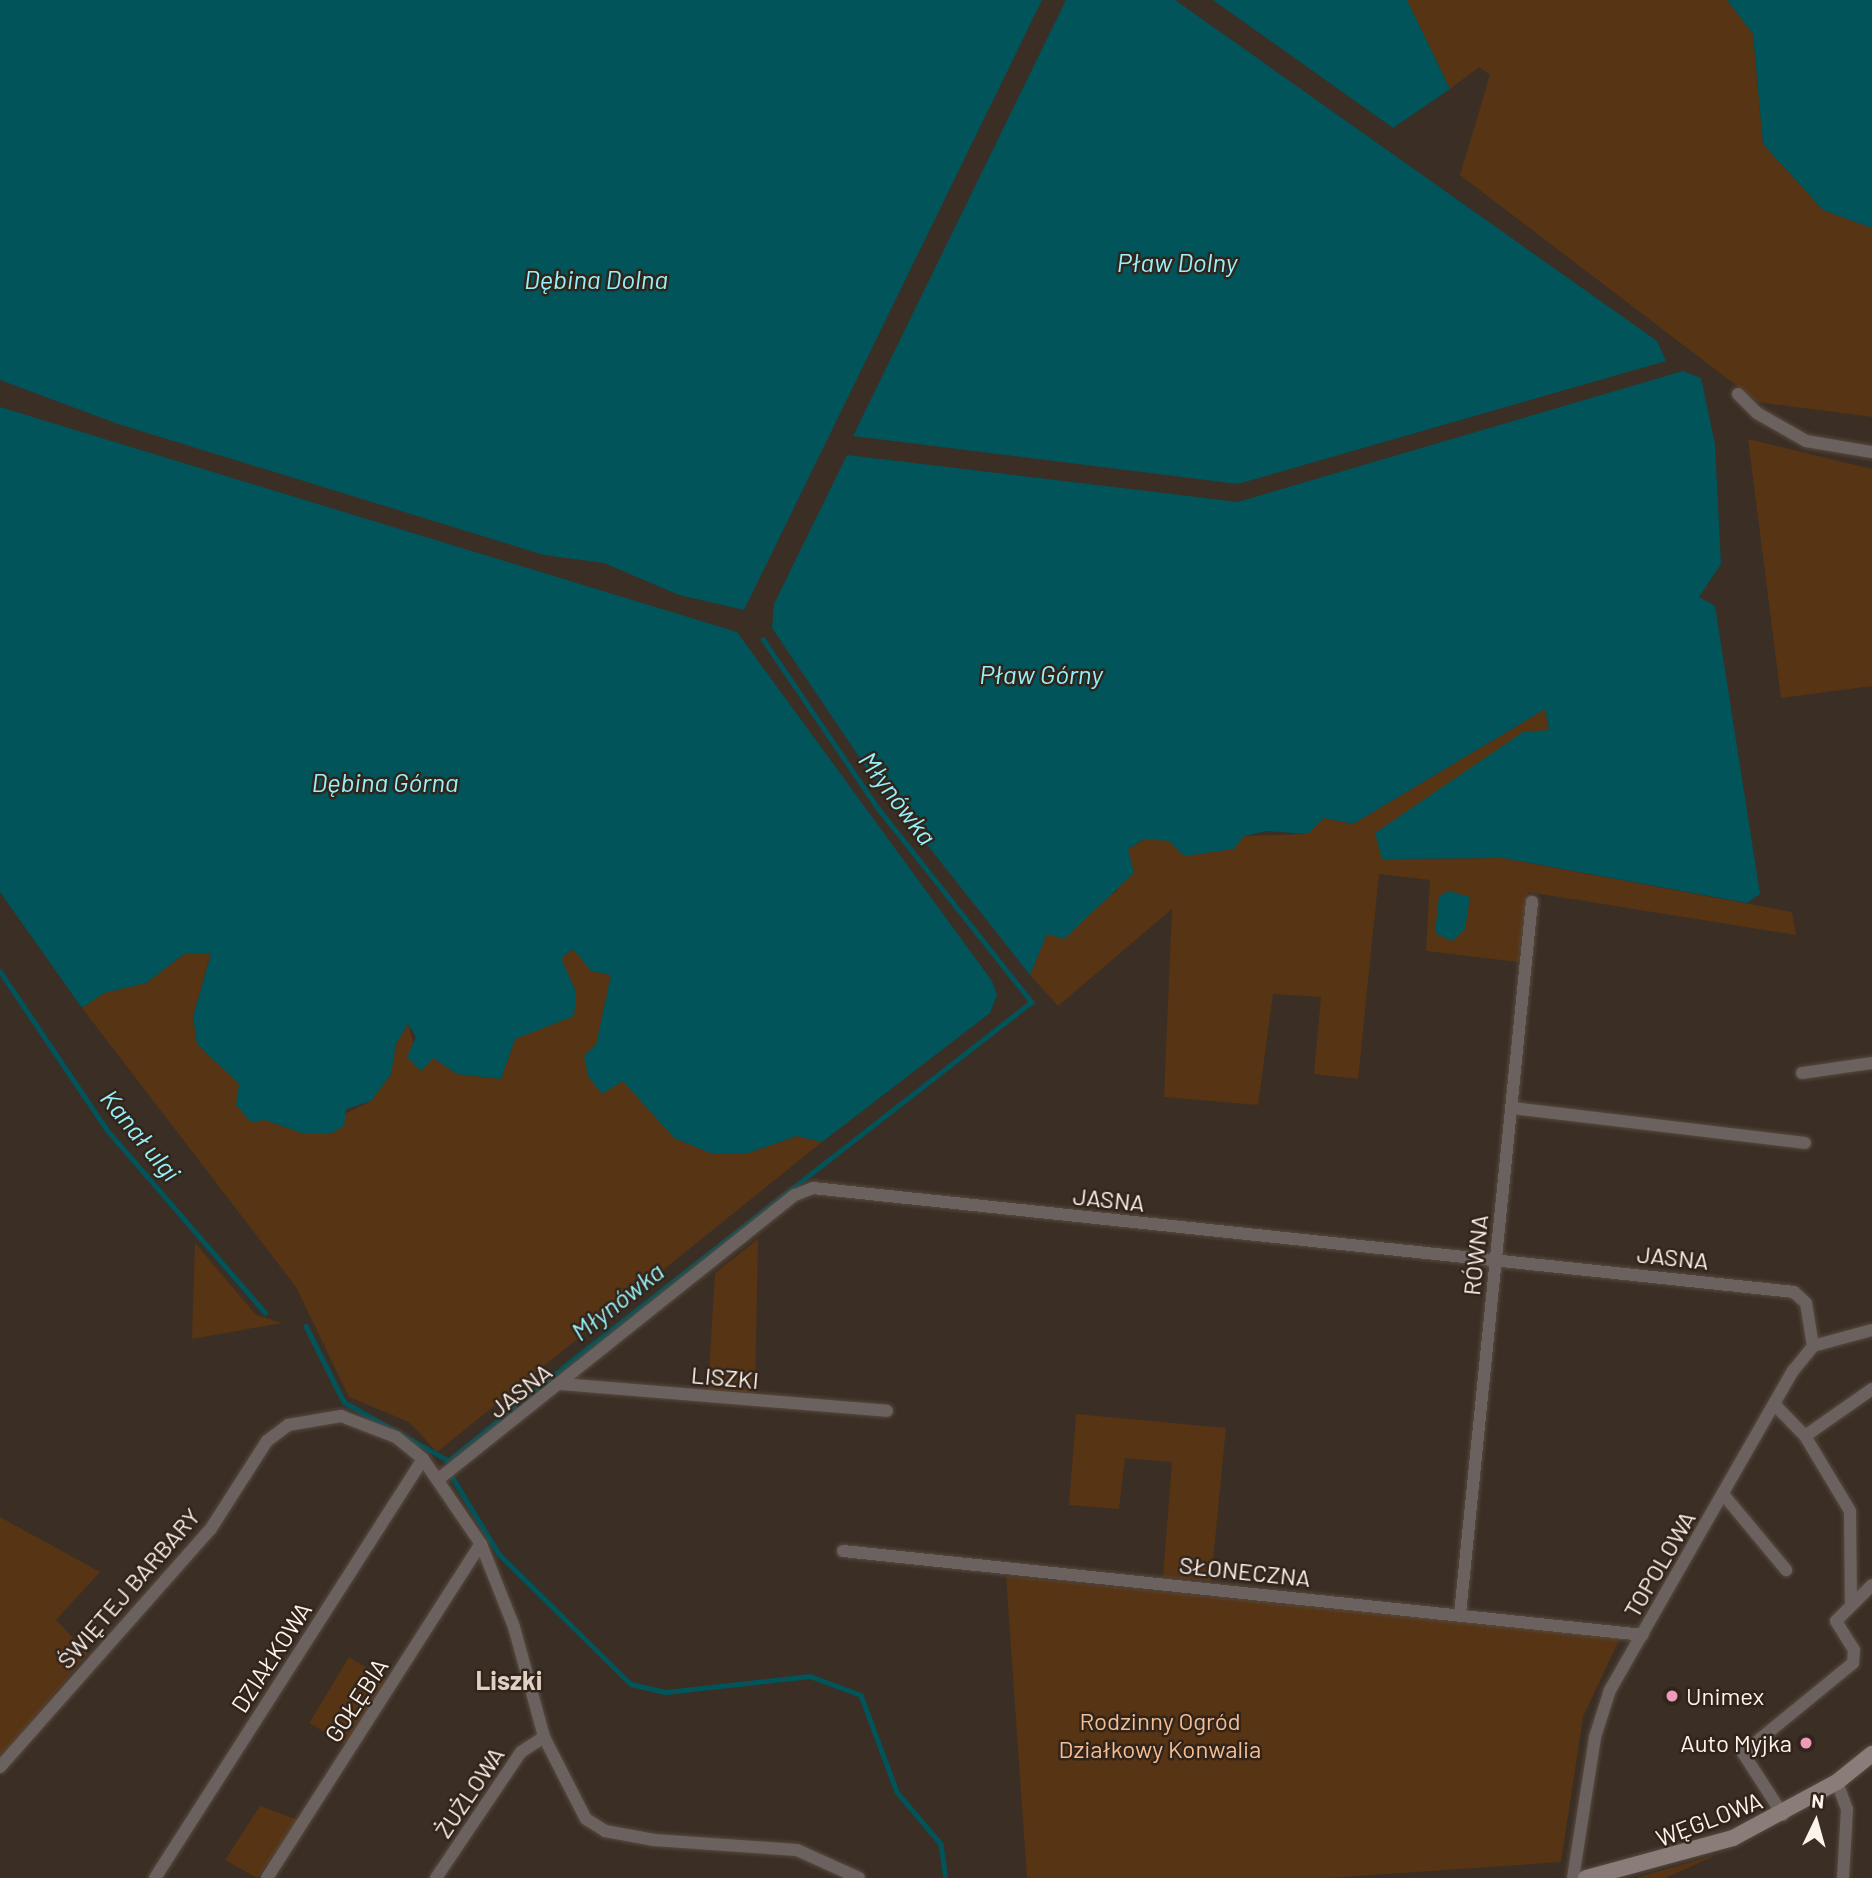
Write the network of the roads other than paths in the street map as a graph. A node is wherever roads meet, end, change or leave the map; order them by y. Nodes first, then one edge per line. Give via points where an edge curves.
1 (1738, 394) dead end
2 (1872, 452) edge
3 (1532, 902) dead end
4 (1872, 1063) edge
5 (1801, 1073) dead end
6 (1512, 1108) junction
7 (1805, 1143) dead end
8 (1495, 1261) junction
9 (1872, 1329) edge
10 (1813, 1346) junction
11 (561, 1384) junction
12 (1872, 1389) edge
13 (1775, 1405) junction
14 (887, 1411) dead end
15 (1805, 1436) junction
16 (423, 1459) junction
17 (446, 1474) junction
18 (1723, 1494) junction
19 (481, 1544) junction
20 (843, 1551) dead end
21 (1786, 1570) dead end
22 (1872, 1585) edge
23 (1851, 1604) junction
24 (1460, 1614) junction
25 (1643, 1635) junction
26 (544, 1737) junction
27 (1872, 1754) edge
28 (0, 1767) edge
29 (1838, 1782) junction
30 (1783, 1815) junction
31 (155, 1878) edge
32 (267, 1878) edge
33 (436, 1878) edge
34 (859, 1878) edge
35 (1573, 1878) edge
36 (1586, 1878) edge
37 (1843, 1878) edge

1 - 2 street via 1757,413 1806,441
3 - 6 street, RÓWNA
4 - 5 street
6 - 7 street
6 - 8 street, RÓWNA
8 - 10 street, JASNA via 1794,1292 1806,1303
8 - 11 street, JASNA via 813,1188 795,1195
8 - 24 street, RÓWNA
9 - 10 street
10 - 13 street, TOPOLOWA
11 - 14 street, LISZKI
11 - 17 street, JASNA
12 - 15 street
13 - 15 street
13 - 18 street, TOPOLOWA
15 - 23 street via 1850,1511
16 - 17 street, ŚWIĘTEJ BARBARY
16 - 28 street, ŚWIĘTEJ BARBARY via 396,1437 341,1416 288,1426 242,1472 210,1530
16 - 31 street, DZIAŁKOWA
17 - 19 street, ŚWIĘTEJ BARBARY
18 - 21 street
18 - 25 street, TOPOLOWA
19 - 26 street, ŚWIĘTEJ BARBARY via 514,1627
19 - 32 street, GOŁĘBIA
20 - 24 street, SŁONECZNA
22 - 23 street
23 - 30 street via 1836,1621 1854,1650 1853,1663 1743,1753
24 - 25 street, SŁONECZNA
25 - 35 street, TOPOLOWA via 1601,1713
26 - 33 street, ŻUŻLOWA via 521,1752
26 - 34 street, ŚWIĘTEJ BARBARY via 574,1804 606,1830 662,1841 783,1847
27 - 29 street, WĘGLOWA
29 - 30 street, WĘGLOWA
29 - 37 street via 1847,1809
30 - 36 street, WĘGLOWA via 1667,1861

